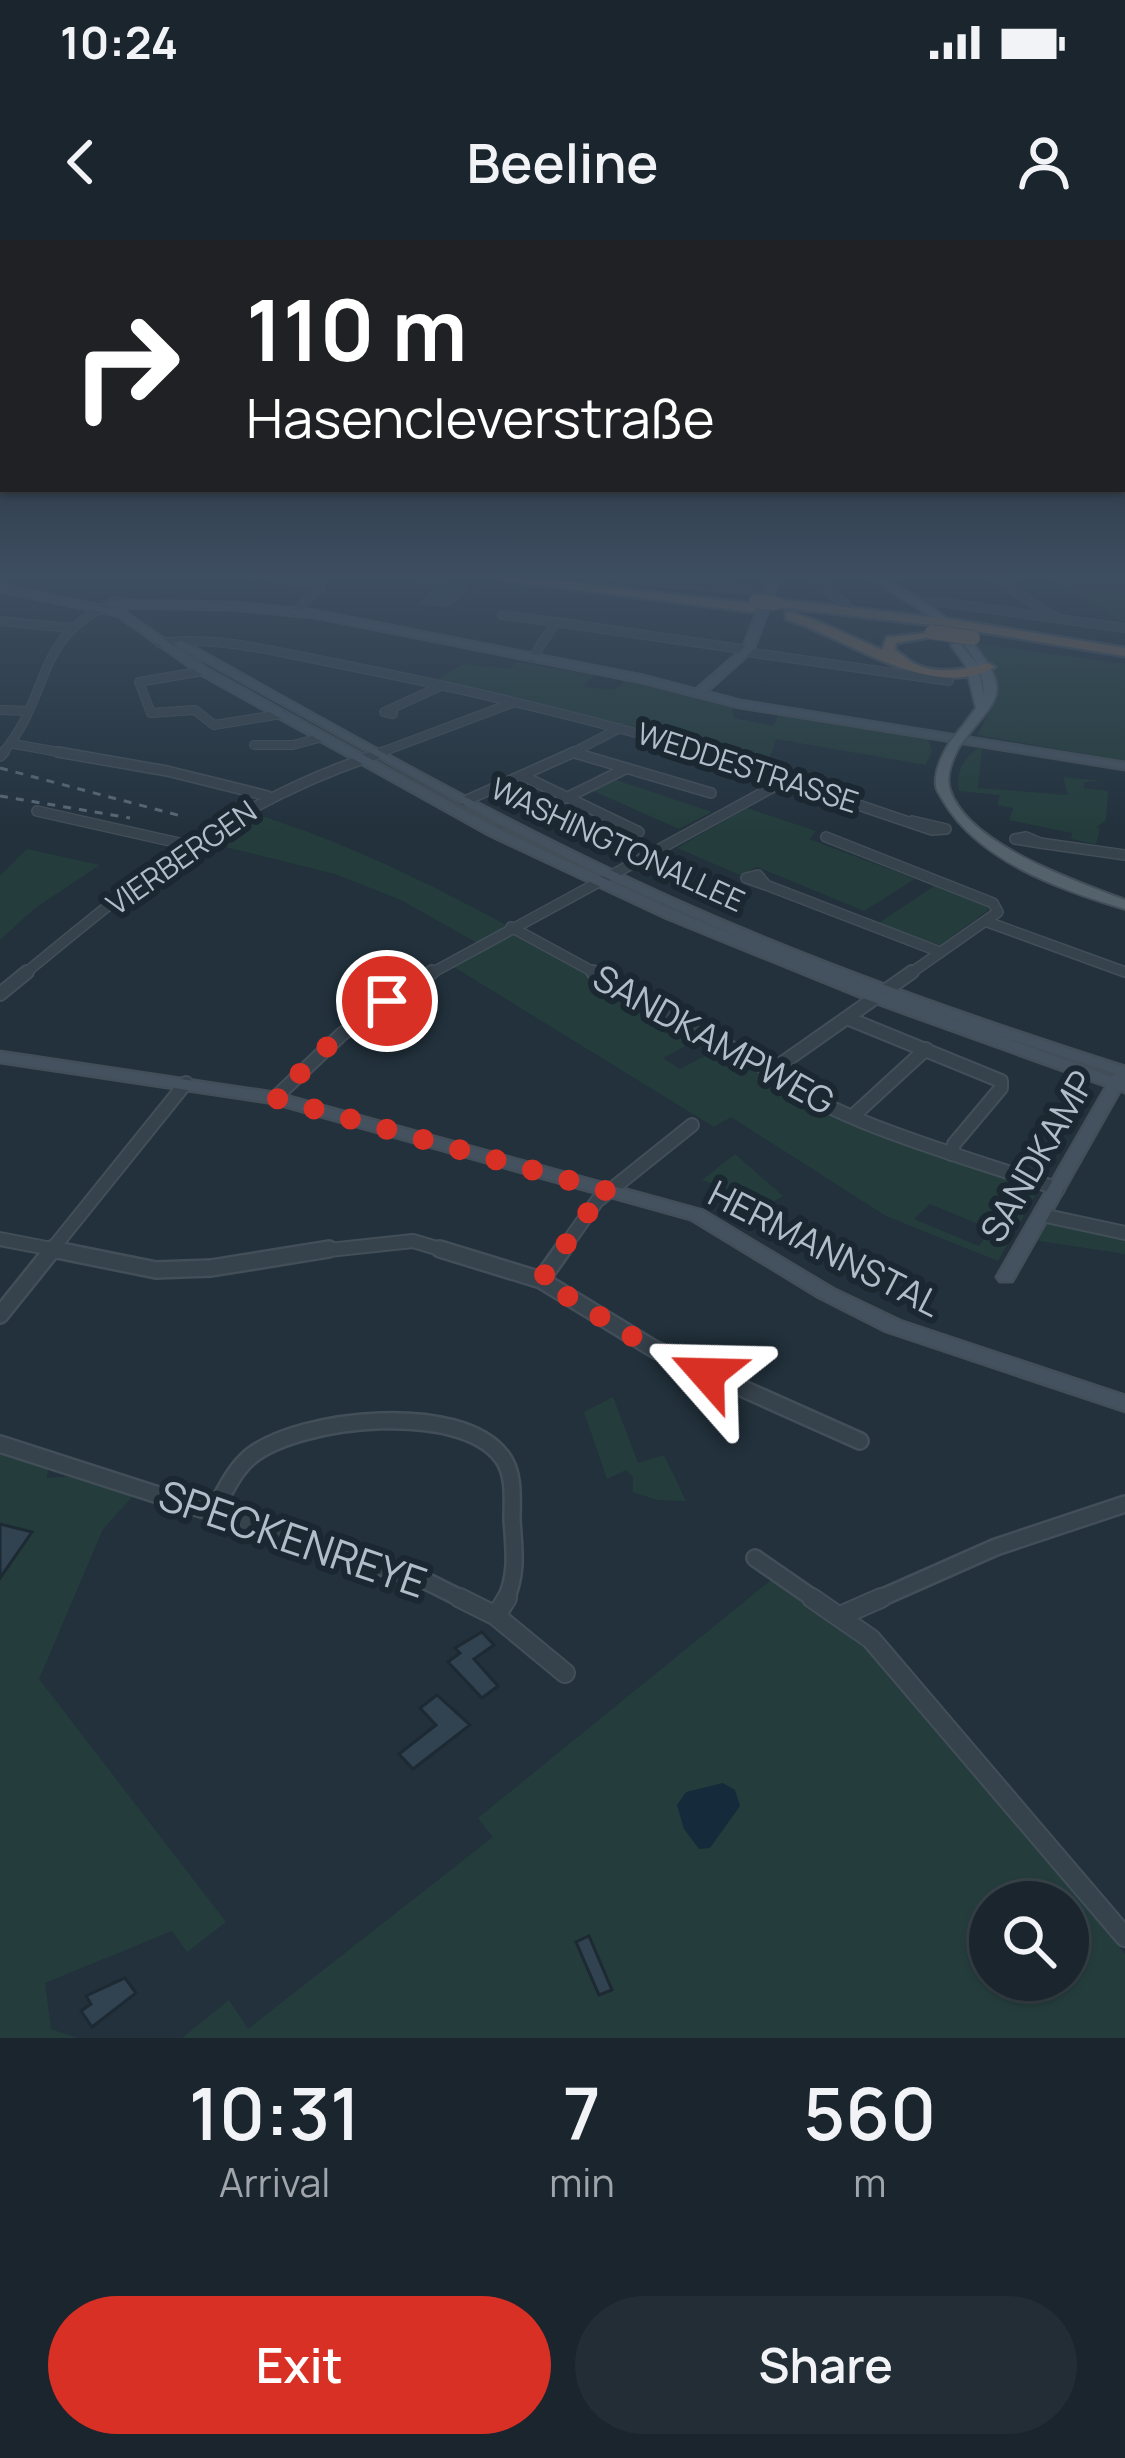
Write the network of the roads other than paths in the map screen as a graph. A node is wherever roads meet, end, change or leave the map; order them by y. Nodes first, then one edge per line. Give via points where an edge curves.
1 (47, 662) edge
2 (192, 662) edge
3 (206, 662) edge
4 (320, 662) edge
5 (551, 662) edge
6 (735, 662) edge
7 (822, 662) edge
8 (901, 662) edge
9 (917, 662) edge
10 (970, 662) edge
11 (970, 662) edge
12 (979, 670) junction
13 (203, 671) junction
14 (918, 676) dead end
15 (442, 686) junction
16 (696, 691) junction
17 (516, 702) junction
18 (393, 709) dead end
19 (0, 710) edge
20 (29, 711) junction
21 (281, 714) junction
22 (621, 727) junction
23 (322, 737) junction
24 (14, 744) junction
25 (254, 745) dead end
26 (575, 753) junction
27 (380, 754) junction
28 (0, 756) edge
29 (360, 759) junction
30 (1125, 766) edge
31 (628, 767) junction
32 (526, 777) junction
33 (790, 778) junction
34 (711, 793) dead end
35 (268, 796) junction
36 (566, 798) junction
37 (465, 801) junction
38 (37, 811) dead end
39 (912, 821) dead end
40 (627, 826) dead end
41 (826, 837) dead end
42 (1041, 843) dead end
43 (188, 845) junction
44 (1125, 855) edge
45 (602, 877) junction
46 (766, 885) dead end
47 (1125, 906) edge
48 (985, 921) junction
49 (511, 927) junction
50 (940, 952) junction
51 (1125, 972) edge
52 (0, 994) edge
53 (882, 994) junction
54 (847, 1018) junction
55 (926, 1049) junction
56 (0, 1057) edge
57 (771, 1071) junction
58 (1123, 1076) edge
59 (186, 1083) junction
60 (275, 1098) junction
61 (853, 1116) junction
62 (692, 1125) dead end
63 (951, 1154) junction
64 (1058, 1189) junction
65 (611, 1192) junction
66 (1042, 1215) junction
67 (1125, 1233) edge
68 (0, 1238) edge
69 (52, 1250) junction
70 (1006, 1277) dead end
71 (541, 1280) junction
72 (0, 1315) edge
73 (1125, 1404) edge
74 (860, 1441) dead end
75 (0, 1444) edge
76 (1125, 1504) edge
77 (215, 1509) junction
78 (755, 1558) dead end
79 (496, 1616) junction
80 (840, 1616) junction
81 (566, 1673) dead end
82 (1125, 1937) edge

1 - 20 street
2 - 13 street, WASHINGTONALLEE
3 - 27 street, WASHINGTONALLEE
4 - 15 street, WEDDESTRASSE
5 - 16 street
6 - 16 street
7 - 14 street
8 - 12 highway
9 - 12 highway
10 - 12 main road
11 - 12 main road
12 - 47 main road, bridge via 991,696 945,762 942,788 958,815 993,844
13 - 21 street, WASHINGTONALLEE
13 - 21 street via 139,682 151,713 195,710 210,724
15 - 17 street, WEDDESTRASSE
15 - 18 street
16 - 30 street
17 - 22 street, WEDDESTRASSE
17 - 27 street, VIERBERGEN
19 - 20 street
20 - 24 street
21 - 23 street, WASHINGTONALLEE
22 - 26 street
22 - 33 street, WEDDESTRASSE
23 - 25 street
23 - 29 street, WASHINGTONALLEE
24 - 28 street
24 - 35 street
26 - 31 street
26 - 32 street
27 - 29 street, VIERBERGEN
27 - 37 street, WASHINGTONALLEE
29 - 35 street, VIERBERGEN
29 - 45 street, WASHINGTONALLEE
31 - 34 street
31 - 36 street
32 - 36 street
32 - 37 street
33 - 39 street, WEDDESTRASSE
33 - 45 street
35 - 43 street, VIERBERGEN
36 - 40 street
37 - 45 street, WASHINGTONALLEE
38 - 43 street
41 - 48 street via 997,907
42 - 44 street
43 - 52 street, VIERBERGEN
45 - 49 street
45 - 53 street, WASHINGTONALLEE
46 - 50 street
48 - 50 street
48 - 51 street
49 - 57 street, SANDKAMPWEG
49 - 60 street via 387,1001
50 - 53 street
53 - 54 street
53 - 58 street, WASHINGTONALLEE
54 - 55 street
54 - 57 street
55 - 61 street
55 - 63 street via 1002,1084
56 - 59 street, HERMANNSTAL
57 - 61 street, SANDKAMPWEG
58 - 64 street, SANDKAMP
59 - 60 street, HERMANNSTAL
59 - 69 street
60 - 65 street, HERMANNSTAL
61 - 63 street, SANDKAMPWEG
62 - 65 street
63 - 64 street, SANDKAMPWEG
64 - 66 street, SANDKAMP
65 - 71 street via 596,1201
65 - 73 street, HERMANNSTAL via 697,1215 909,1333
66 - 67 street
66 - 70 street, SANDKAMP
68 - 69 street
69 - 71 street via 191,1270 394,1240
69 - 72 street
71 - 74 street via 646,1345
75 - 77 street, SPECKENREYE
76 - 80 street via 996,1547
77 - 79 street, SPECKENREYE via 413,1576
77 - 79 street via 249,1458 286,1439 371,1424 460,1427 490,1442 511,1481 516,1581
78 - 80 street
79 - 81 street, SPECKENREYE
80 - 82 street via 891,1659

